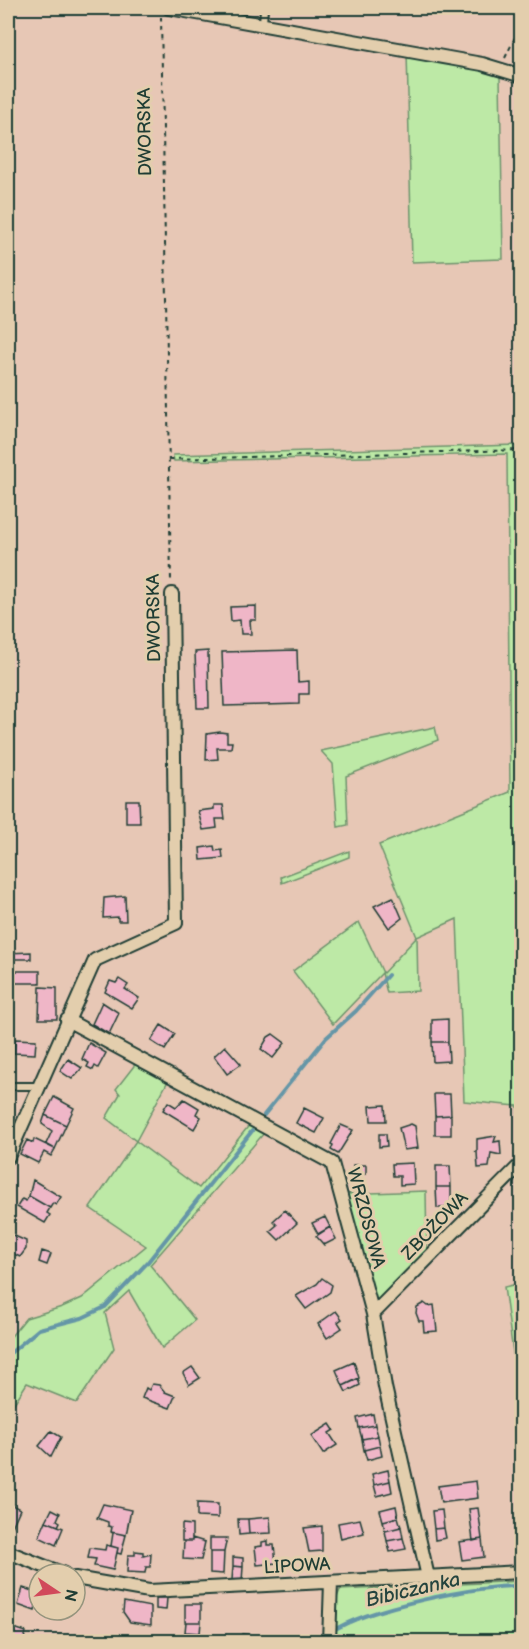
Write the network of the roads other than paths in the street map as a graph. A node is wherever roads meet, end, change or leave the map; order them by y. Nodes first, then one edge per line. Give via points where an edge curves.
1 (169, 8) edge
2 (264, 8) edge
3 (264, 24) junction
4 (522, 76) edge
5 (172, 594) road end
6 (67, 1020) junction
7 (8, 1086) edge
8 (38, 1086) junction
9 (8, 1157) edge
10 (522, 1163) edge
11 (373, 1314) junction
12 (8, 1552) edge
13 (33, 1562) edge
14 (522, 1572) edge
15 (429, 1577) junction
16 (87, 1580) edge
17 (331, 1582) junction
18 (329, 1641) edge

1 - 3 street
2 - 3 lane
3 - 4 street
5 - 6 street, DWORSKA via 176,922 99,957
6 - 8 street, DWORSKA
6 - 11 street, WRZOSOWA via 332,1163
7 - 8 lane
8 - 9 street, DWORSKA
10 - 11 street, ZBOŻOWA
11 - 15 street, WRZOSOWA via 385,1387
12 - 13 street
14 - 15 street, LIPOWA
15 - 17 street, LIPOWA
16 - 17 street, LIPOWA via 149,1591
17 - 18 street

